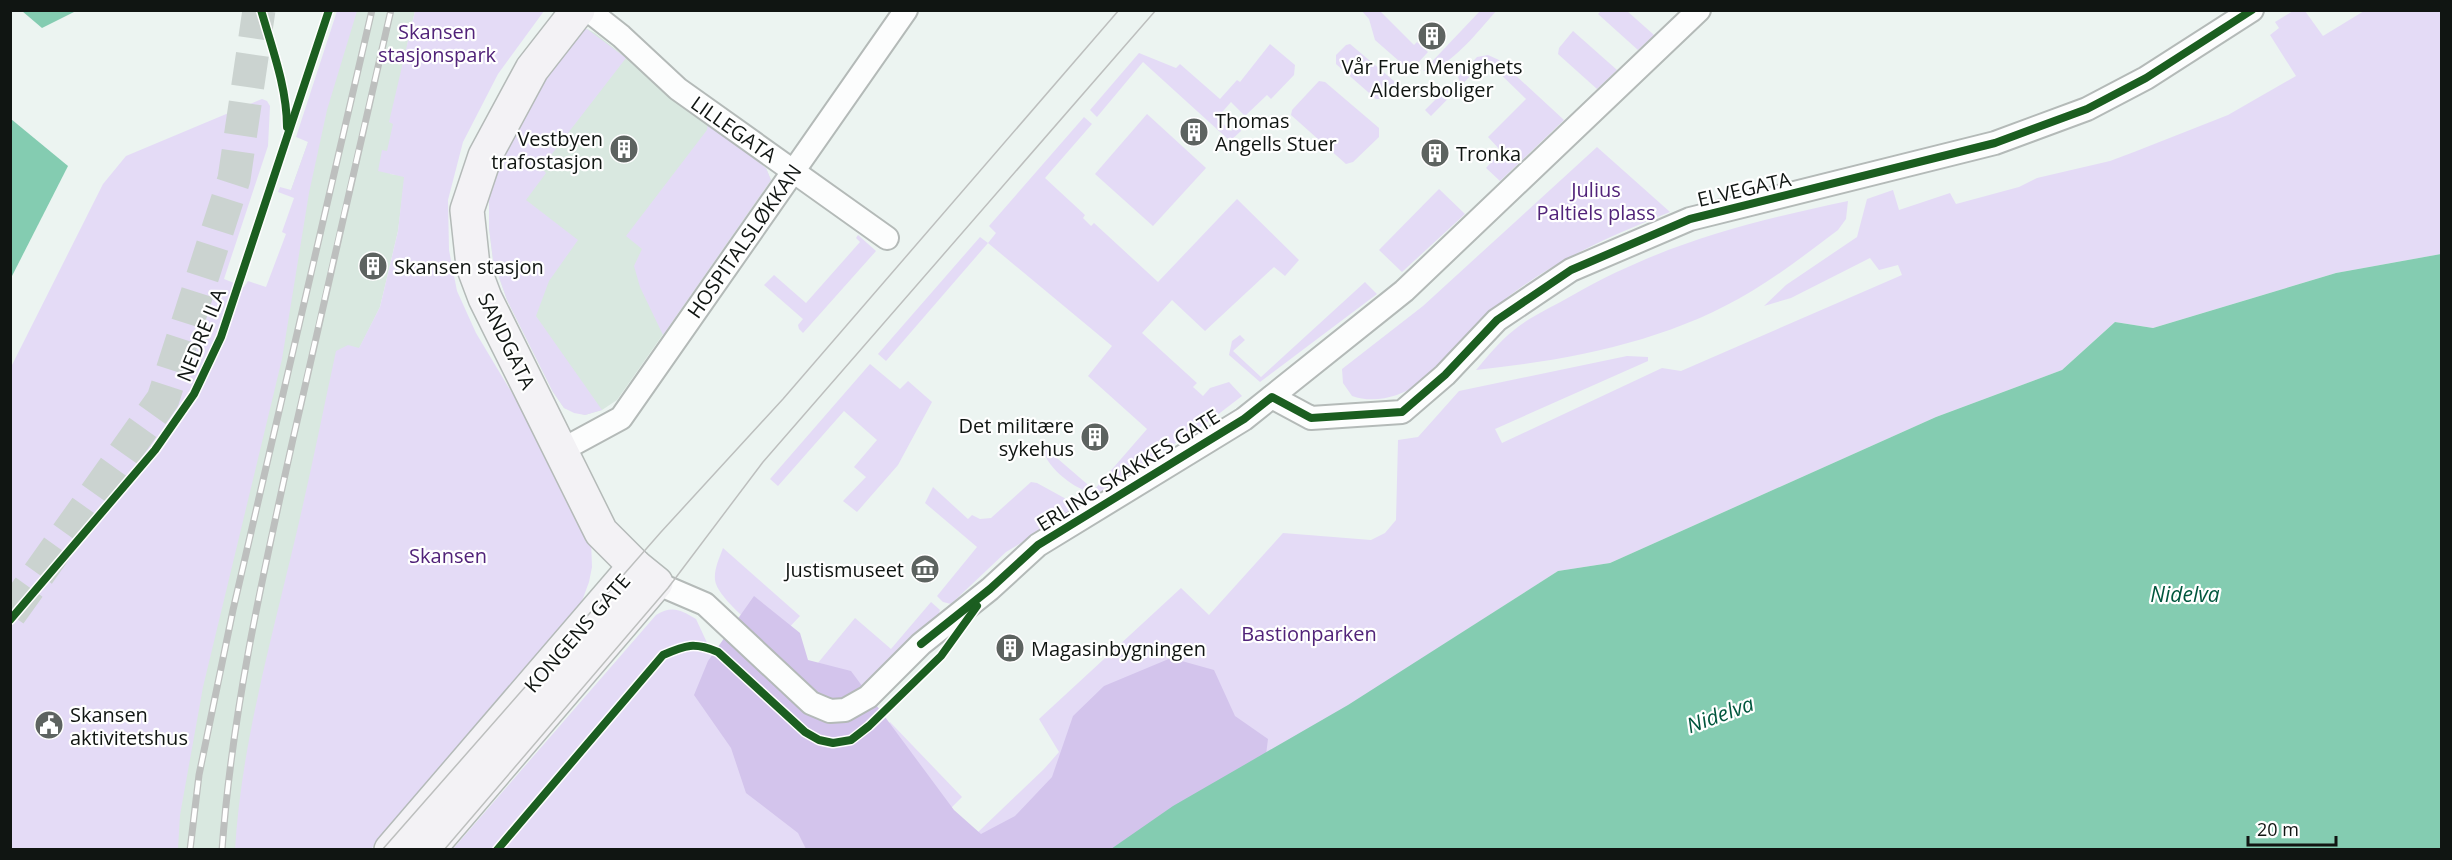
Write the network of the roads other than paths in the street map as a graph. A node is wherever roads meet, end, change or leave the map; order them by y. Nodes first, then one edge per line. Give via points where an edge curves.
1 (578, 10) edge
2 (588, 10) edge
3 (906, 10) edge
4 (1699, 10) edge
5 (2252, 10) edge
6 (793, 170) junction
7 (887, 238) dead end
8 (1272, 397) junction
9 (562, 450) junction
10 (645, 574) junction
11 (391, 849) edge
12 (428, 849) edge

1 - 9 main road, SANDGATA via 532,69 484,156 467,210 473,266 485,298
2 - 6 street, LILLEGATA via 678,89
3 - 6 street, HOSPITALSLØKKAN
4 - 8 street, ERLING SKAKKES GATE via 1404,291
5 - 8 street, ELVEGATA via 2146,78 2077,113 1995,143 1690,219 1571,270 1497,320 1445,375 1402,412 1311,418
6 - 7 street, LILLEGATA
6 - 9 street, HOSPITALSLØKKAN via 621,418
8 - 10 street, ERLING SKAKKES GATE via 1244,419 1038,545 921,644 868,697 844,710 830,711 810,703 705,604
9 - 10 main road, SANDGATA via 601,532
10 - 11 main road, KONGENS GATE
10 - 12 main road, KONGENS GATE

